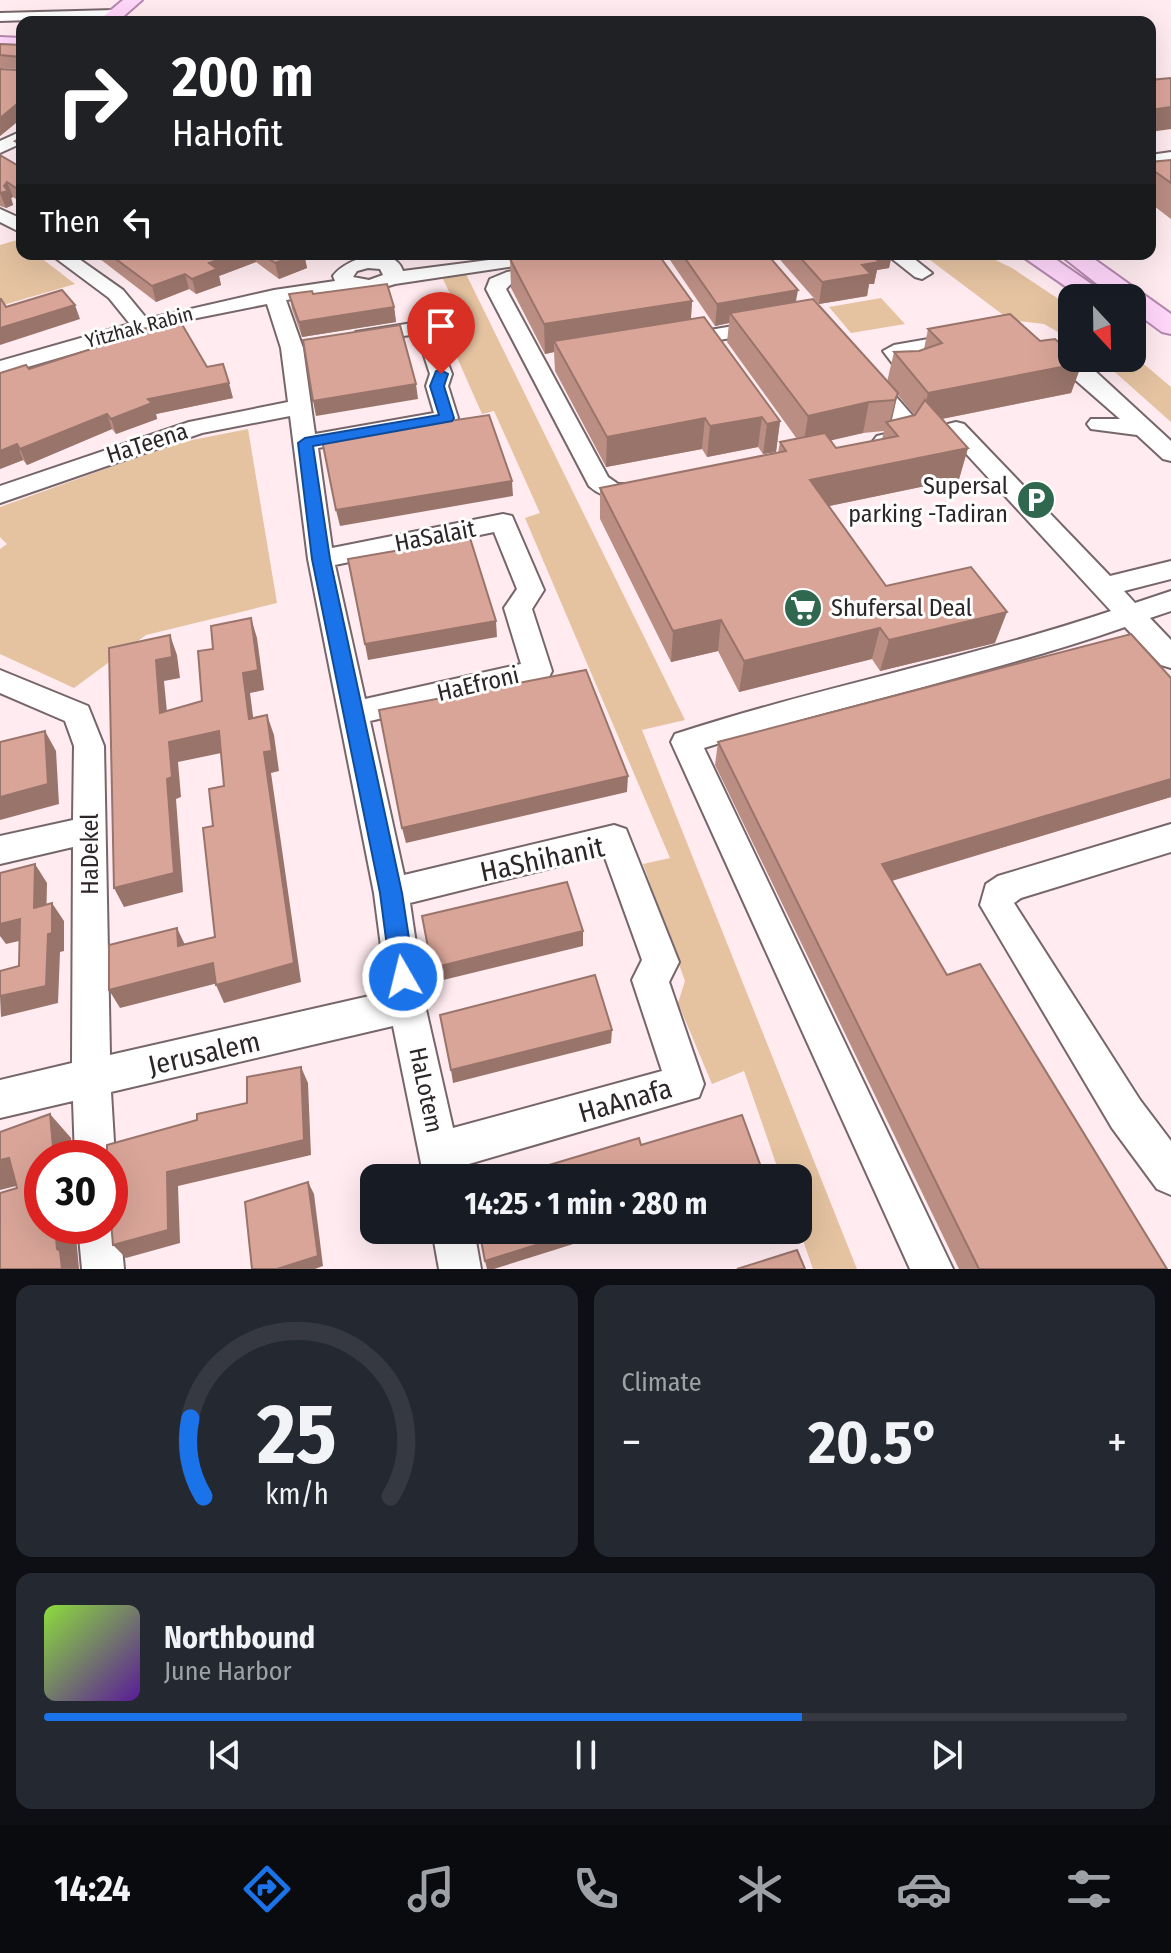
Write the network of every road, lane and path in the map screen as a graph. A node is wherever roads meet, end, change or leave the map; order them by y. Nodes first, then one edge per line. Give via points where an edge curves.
1 (122, 15) edge
2 (61, 16) edge
3 (16, 130) edge
4 (0, 148) edge
5 (68, 260) edge
6 (432, 260) edge
7 (514, 260) edge
8 (548, 260) edge
9 (904, 260) edge
10 (1040, 260) edge
11 (1079, 260) edge
12 (362, 268) edge
13 (922, 273) dead end
14 (1077, 284) edge
15 (276, 295) junction
16 (691, 313) edge
17 (785, 323) edge
18 (141, 325) junction
19 (1171, 326) edge
20 (1146, 333) edge
21 (708, 336) junction
22 (982, 336) edge
23 (1036, 338) edge
24 (345, 339) edge
25 (661, 344) edge
26 (1171, 352) edge
27 (726, 360) edge
28 (0, 368) edge
29 (859, 368) edge
30 (910, 371) edge
31 (299, 407) junction
32 (1099, 424) dead end
33 (956, 429) edge
34 (1144, 429) junction
35 (305, 443) junction
36 (869, 444) edge
37 (1171, 454) edge
38 (666, 484) edge
39 (0, 495) edge
40 (321, 559) junction
41 (1171, 570) edge
42 (1106, 586) junction
43 (1171, 601) edge
44 (518, 608) joint
45 (1130, 613) junction
46 (1171, 658) edge
47 (0, 681) edge
48 (354, 713) junction
49 (90, 830) junction
50 (1171, 838) edge
51 (0, 850) edge
52 (391, 893) junction
53 (661, 962) joint
54 (407, 1005) junction
55 (91, 1080) junction
56 (0, 1099) edge
57 (94, 1140) edge
58 (442, 1164) edge
59 (445, 1164) edge
60 (1171, 1175) edge
61 (101, 1244) edge
62 (456, 1244) edge
63 (103, 1269) edge
64 (460, 1269) edge
65 (932, 1269) edge

1 - 2 street
3 - 4 street
5 - 18 street via 116,294
6 - 12 street, Yitzhak Rabin
7 - 12 street, Yitzhak Rabin
8 - 38 street via 497,283 496,289 544,363 598,481 608,490 623,492
9 - 13 street
10 - 14 main road
11 - 19 main road
12 - 15 street, Yitzhak Rabin
15 - 18 street, Yitzhak Rabin
15 - 31 street, HaLotem via 306,346
16 - 21 street
17 - 21 street
18 - 28 street, Yitzhak Rabin
20 - 26 main road
21 - 25 street
21 - 27 street
22 - 30 street via 894,351
23 - 34 street via 1075,365
24 - 35 street via 425,327 441,374 437,386 447,418
29 - 36 street via 906,422 899,438
31 - 35 street, HaLotem
31 - 39 street, HaTeena via 197,427
32 - 34 street
33 - 42 street
34 - 37 street
35 - 40 street, HaLotem
40 - 44 street, HaSalait via 503,522 531,590
40 - 48 street, HaLotem
41 - 42 street
42 - 45 street
43 - 45 street
44 - 48 street, HaEfroni via 538,671
45 - 46 street
45 - 65 street via 1042,645 686,742
47 - 49 street, HaDekel via 77,714 89,746
48 - 52 street, HaLotem
49 - 51 street
49 - 55 street, HaDekel
50 - 60 street via 1010,886 998,895 997,905 1126,1114
52 - 53 street, HaShihanit via 614,839
52 - 54 street, HaLotem
53 - 59 street, HaAnafa via 650,980 685,1084
54 - 55 street, Jerusalem
54 - 58 street, HaLotem
55 - 56 street, Jerusalem
55 - 57 street, HaDekel
61 - 63 street
62 - 64 street

